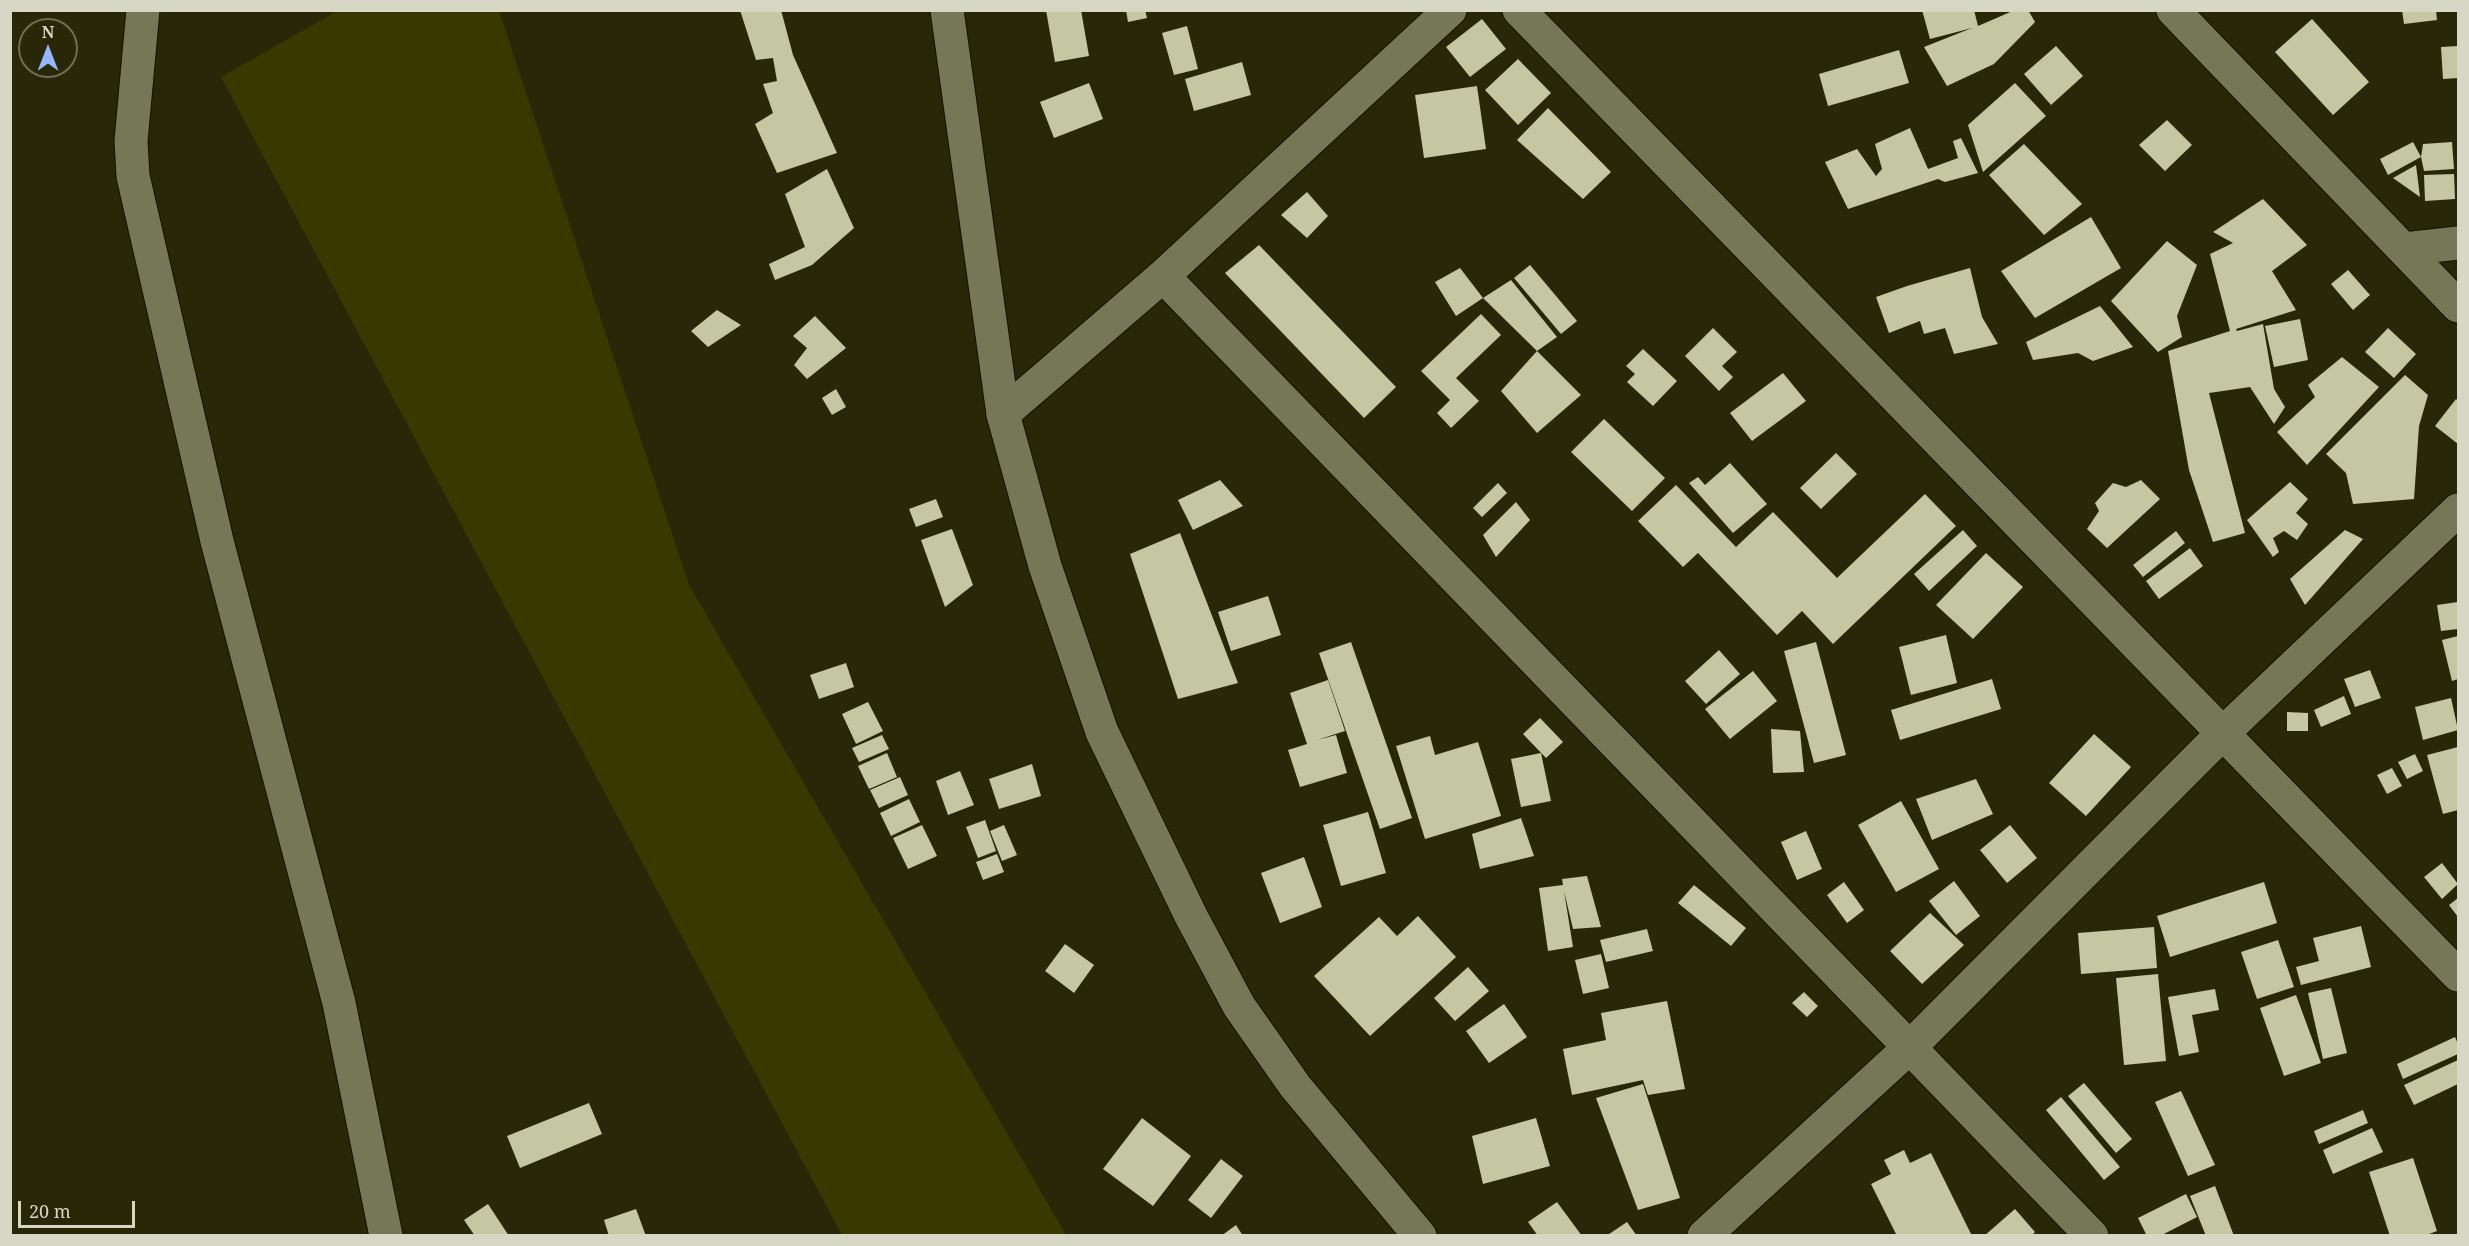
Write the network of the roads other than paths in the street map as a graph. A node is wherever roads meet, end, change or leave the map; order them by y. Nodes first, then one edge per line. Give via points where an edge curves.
1 (143, 10) edge
2 (947, 10) edge
3 (1450, 10) edge
4 (1519, 10) edge
5 (2173, 10) edge
6 (2458, 243) edge
7 (2404, 249) junction
8 (1163, 276) junction
9 (2458, 306) edge
10 (1003, 414) junction
11 (2458, 510) edge
12 (2223, 733) junction
13 (2458, 975) edge
14 (1910, 1047) junction
15 (386, 1236) edge
16 (1420, 1236) edge
17 (1704, 1236) edge
18 (2092, 1236) edge

1 - 15 street via 131,141 133,176 218,541 339,1003
2 - 10 street
3 - 8 street
4 - 12 street
5 - 7 street
6 - 7 street
7 - 9 street
8 - 10 street
8 - 14 street
10 - 16 street via 1045,566 1102,732 1191,916 1239,1006 1295,1086
11 - 12 street
12 - 13 street
12 - 14 street
14 - 17 street
14 - 18 street

